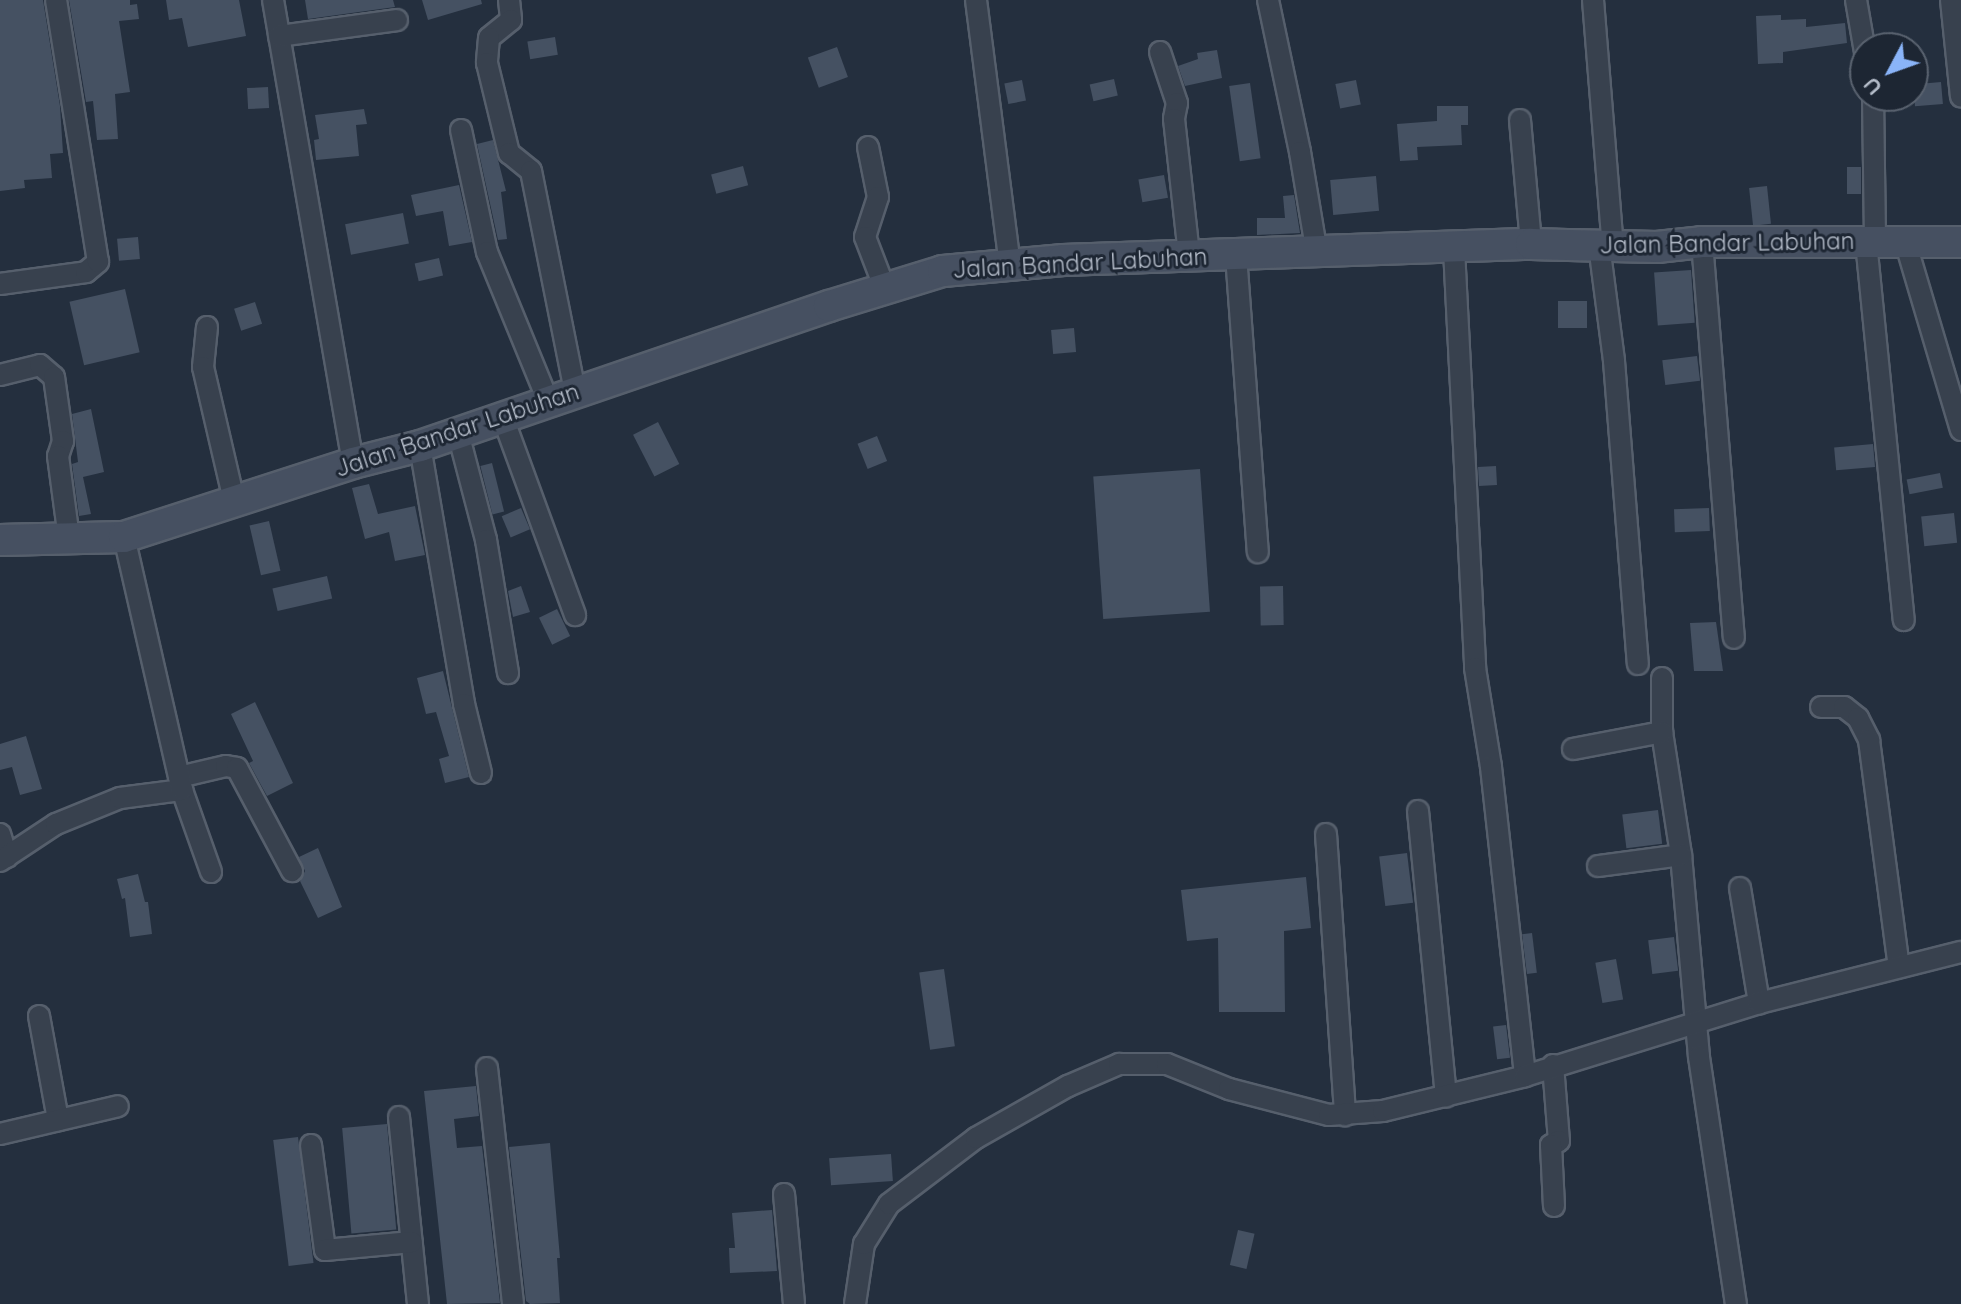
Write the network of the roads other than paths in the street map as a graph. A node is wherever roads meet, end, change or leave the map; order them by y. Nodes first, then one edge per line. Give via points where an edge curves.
1 (56, 0) edge
2 (273, 0) edge
3 (509, 0) edge
4 (996, 0) edge
5 (1268, 0) edge
6 (1593, 0) edge
7 (1856, 0) edge
8 (1951, 0) edge
9 (977, 8) edge
10 (397, 20) dead end
11 (1862, 32) edge
12 (279, 36) junction
13 (1160, 52) dead end
14 (1961, 96) edge
15 (1873, 112) edge
16 (1520, 120) dead end
17 (461, 130) dead end
18 (868, 147) dead end
19 (1905, 241) junction
20 (1702, 242) junction
21 (1871, 242) junction
22 (1961, 242) edge
23 (1531, 244) junction
24 (1606, 246) junction
25 (1454, 249) junction
26 (1317, 254) junction
27 (1189, 255) junction
28 (1236, 255) junction
29 (1010, 265) junction
30 (0, 284) edge
31 (885, 289) junction
32 (207, 327) dead end
33 (0, 375) edge
34 (562, 397) junction
35 (503, 418) junction
36 (1961, 430) edge
37 (458, 433) junction
38 (420, 446) junction
39 (353, 463) junction
40 (234, 500) junction
41 (124, 537) junction
42 (69, 538) junction
43 (0, 540) edge
44 (1258, 552) dead end
45 (575, 615) dead end
46 (1904, 620) dead end
47 (1734, 638) dead end
48 (1638, 664) dead end
49 (508, 673) dead end
50 (1662, 678) dead end
51 (1821, 707) dead end
52 (1662, 732) junction
53 (1573, 749) dead end
54 (481, 773) dead end
55 (180, 784) junction
56 (1418, 811) dead end
57 (0, 834) edge
58 (1326, 834) dead end
59 (1681, 855) junction
60 (4, 859) edge
61 (1598, 866) dead end
62 (292, 871) dead end
63 (211, 872) dead end
64 (1740, 888) dead end
65 (1961, 952) edge
66 (1899, 967) junction
67 (1759, 1003) junction
68 (39, 1016) dead end
69 (1697, 1025) junction
70 (1553, 1065) junction
71 (487, 1068) dead end
72 (1525, 1076) junction
73 (1446, 1097) junction
74 (118, 1106) dead end
75 (1345, 1115) junction
76 (399, 1117) dead end
77 (58, 1120) junction
78 (0, 1134) edge
79 (311, 1145) dead end
80 (784, 1194) dead end
81 (1554, 1206) dead end
82 (412, 1242) junction
83 (418, 1304) edge
84 (513, 1304) edge
85 (794, 1304) edge
86 (855, 1304) edge
87 (1736, 1304) edge

1 - 30 street via 98,262 86,272
2 - 12 street
3 - 34 street via 511,20 489,38 487,63 509,153 531,171
4 - 9 street
5 - 26 street
6 - 24 street
7 - 11 street
8 - 14 street
9 - 29 street
10 - 12 street
12 - 39 street
13 - 27 street via 1177,103 1174,119
15 - 21 street
16 - 23 street
17 - 34 street via 487,252
18 - 31 street via 878,197 865,237
19 - 21 main road, Jalan Bandar Labuhan
19 - 22 main road, Jalan Bandar Labuhan
19 - 36 street
20 - 21 main road, Jalan Bandar Labuhan
20 - 24 main road, Jalan Bandar Labuhan
20 - 47 street
21 - 46 street
23 - 24 main road, Jalan Bandar Labuhan
23 - 25 main road, Jalan Bandar Labuhan
24 - 48 street
25 - 26 main road, Jalan Bandar Labuhan
25 - 72 street via 1475,668
26 - 28 main road, Jalan Bandar Labuhan
27 - 28 main road, Jalan Bandar Labuhan
27 - 29 main road, Jalan Bandar Labuhan
28 - 44 street
29 - 31 main road, Jalan Bandar Labuhan via 943,271
31 - 34 main road, Jalan Bandar Labuhan
32 - 40 street via 203,367
33 - 42 street via 40,365 54,377
34 - 35 main road, Jalan Bandar Labuhan
35 - 37 main road, Jalan Bandar Labuhan
35 - 45 street
37 - 38 main road, Jalan Bandar Labuhan
37 - 49 street via 486,540
38 - 39 main road, Jalan Bandar Labuhan
38 - 54 street via 464,704
39 - 40 main road, Jalan Bandar Labuhan
40 - 41 main road, Jalan Bandar Labuhan
41 - 42 main road, Jalan Bandar Labuhan
41 - 55 street
42 - 43 main road, Jalan Bandar Labuhan
50 - 52 street
51 - 66 street via 1844,707 1858,718 1869,740
52 - 53 street
52 - 59 street
55 - 60 street via 120,798 56,824
55 - 62 street via 226,766 237,768
55 - 63 street
56 - 73 street
57 - 60 street
58 - 75 street
59 - 61 street
59 - 69 street
64 - 67 street
65 - 66 street
66 - 67 street
67 - 69 street
68 - 77 street
69 - 70 street
69 - 87 street
70 - 72 street
70 - 81 street via 1559,1141 1551,1145
71 - 84 street
72 - 73 street
73 - 75 street
74 - 77 street
75 - 86 street via 1229,1089 1167,1064 1119,1064 976,1138 889,1204 864,1244
76 - 82 street
77 - 78 street
79 - 82 street via 325,1250
80 - 85 street
82 - 83 street

